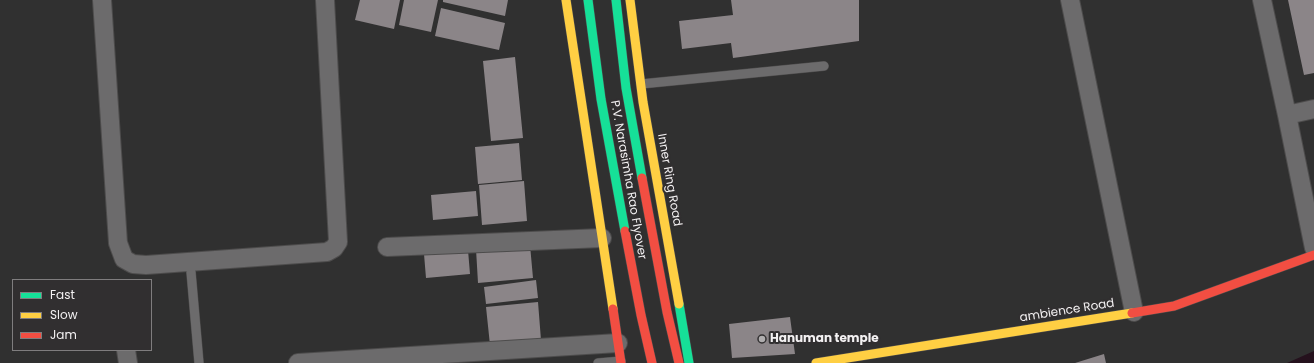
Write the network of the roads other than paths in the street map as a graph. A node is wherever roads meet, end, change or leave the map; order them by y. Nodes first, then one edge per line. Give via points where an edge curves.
1 (102, 0) edge
2 (325, 0) edge
3 (566, 0) edge
4 (588, 0) edge
5 (616, 0) edge
6 (630, 0) edge
7 (1070, 0) edge
8 (1262, 0) edge
9 (824, 66) dead end
10 (641, 84) junction
11 (1314, 109) edge
12 (1287, 114) junction
13 (602, 238) junction
14 (387, 247) dead end
15 (1314, 248) edge
16 (1314, 255) edge
17 (191, 272) dead end
18 (1134, 312) junction
19 (618, 343) junction
20 (126, 351) edge
21 (621, 362) edge
22 (128, 363) edge
23 (199, 363) edge
24 (298, 363) edge
25 (598, 363) edge
26 (652, 363) edge
27 (679, 363) edge
28 (689, 363) edge
29 (816, 363) edge

1 - 2 street via 118,243 124,259 133,264 146,265 327,252 334,248 338,242
3 - 13 main road
4 - 26 main road, P.V. Narasimha Rao Flyover via 601,99
5 - 27 main road, P.V. Narasimha Rao Flyover via 626,88 667,312
6 - 10 main road, Inner Ring Road
7 - 18 street
8 - 12 street
9 - 10 lane
10 - 28 main road, Inner Ring Road
11 - 12 street
12 - 15 street
13 - 14 street
13 - 19 main road
16 - 18 main road, ambience Road via 1174,306
17 - 23 lane
18 - 29 main road, ambience Road
19 - 21 main road
19 - 24 street
20 - 22 street
21 - 25 lane

